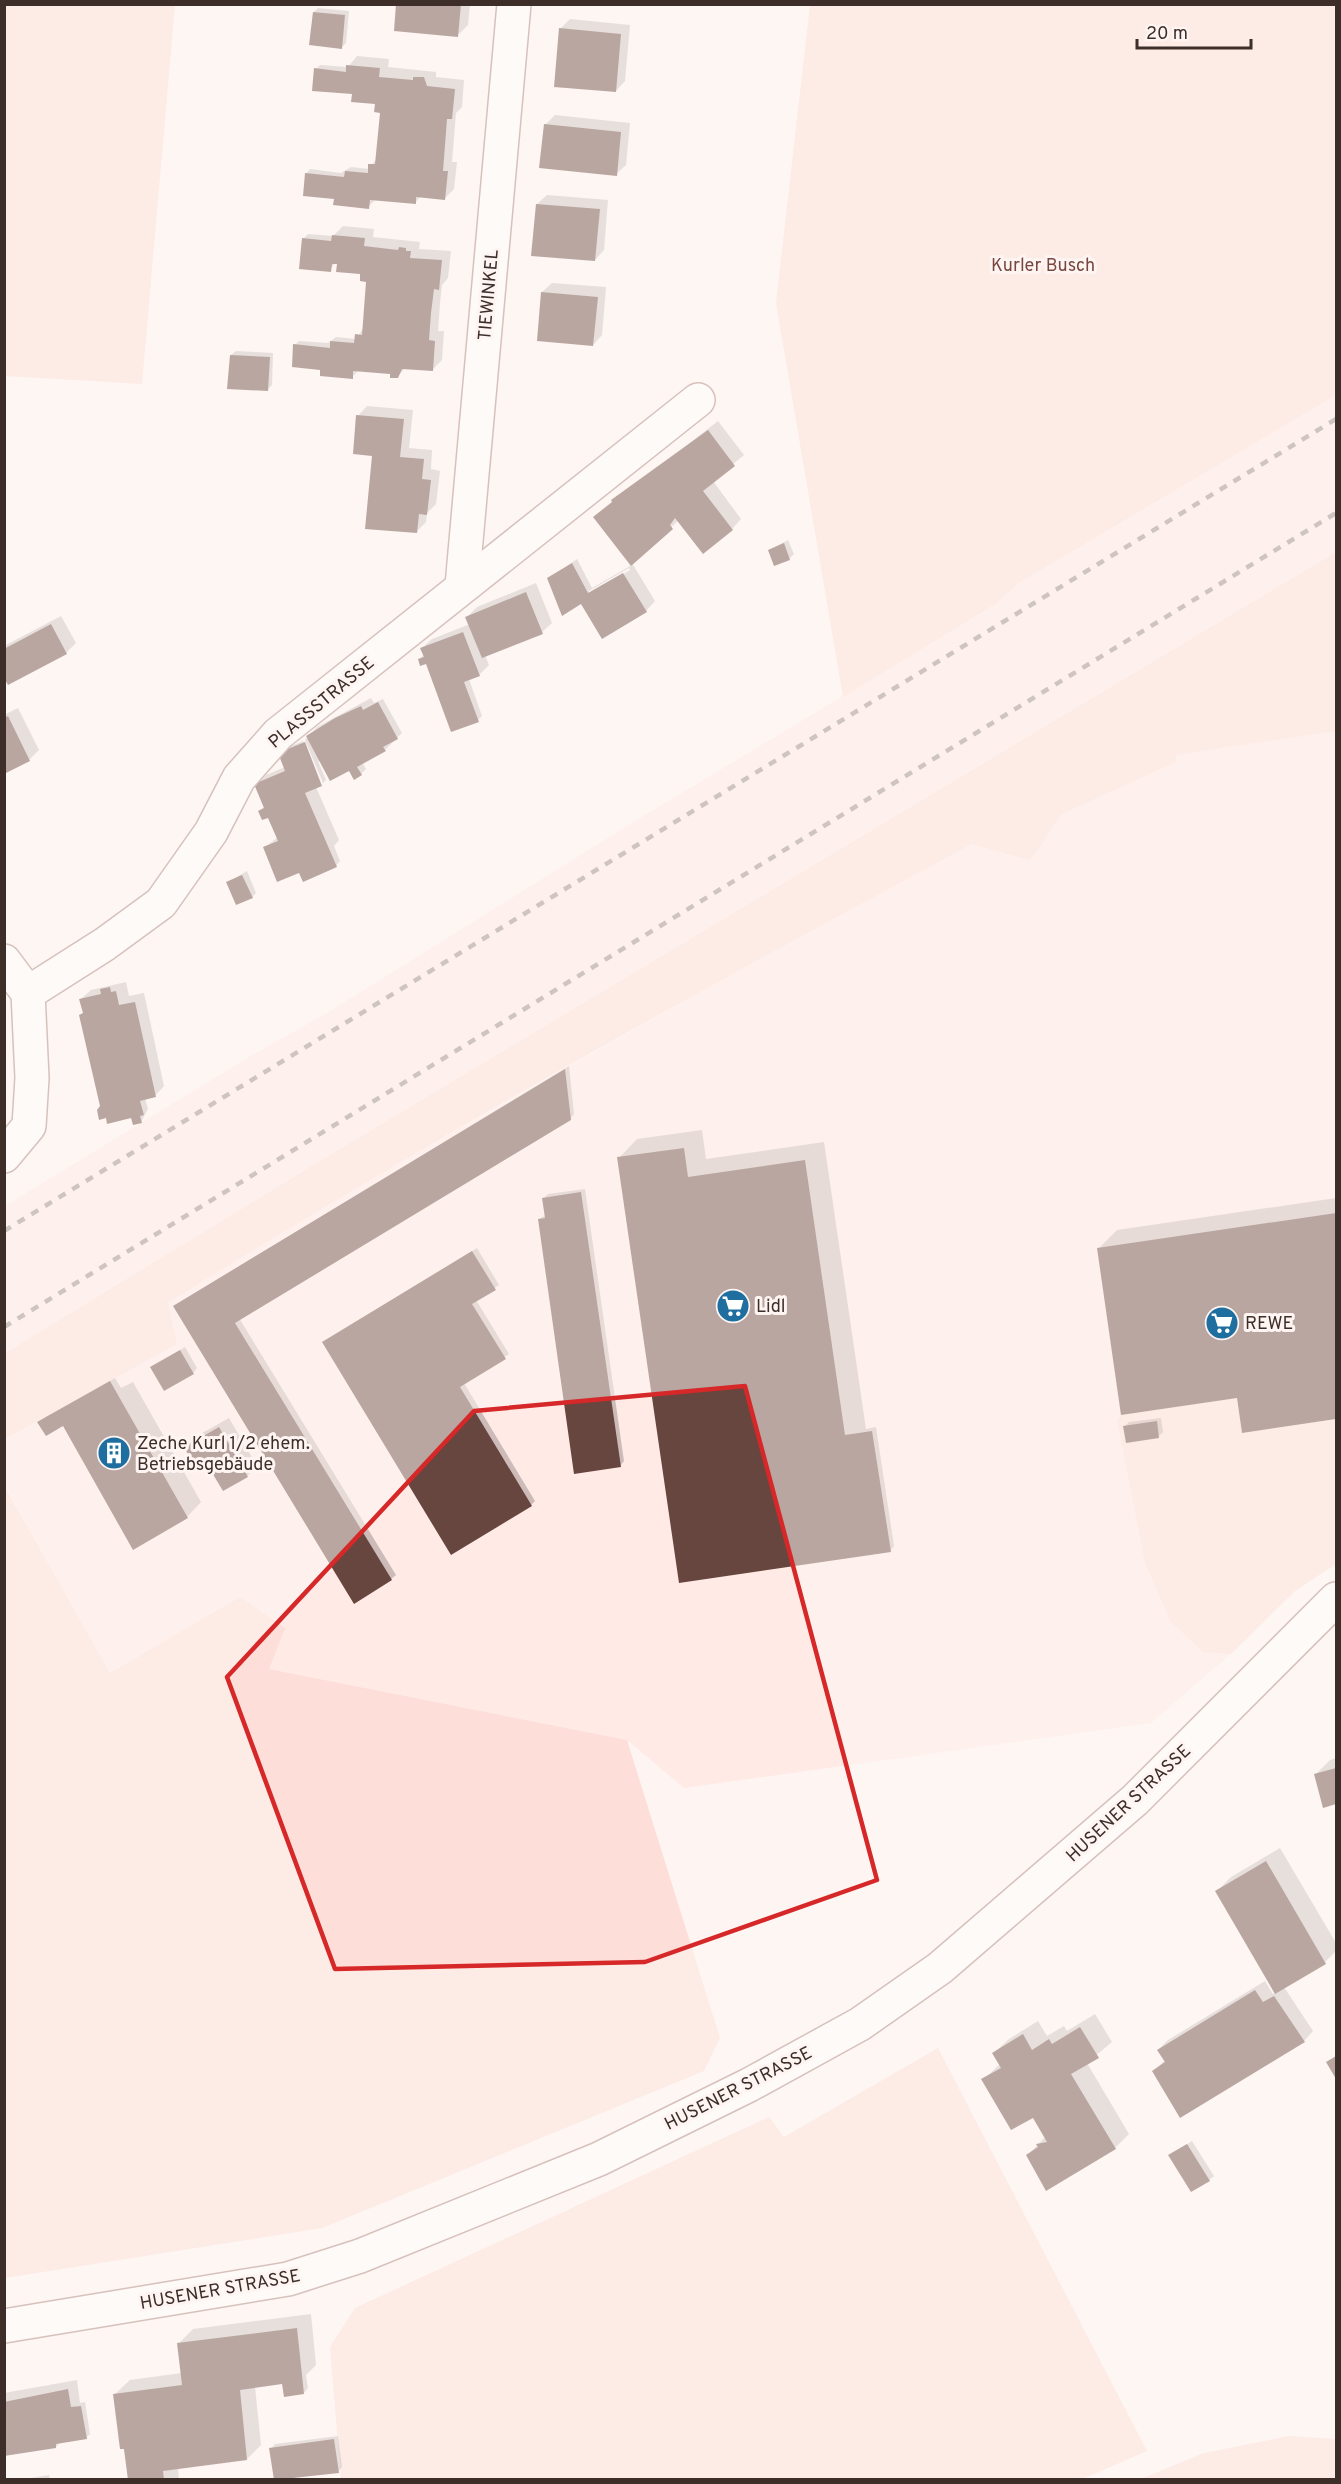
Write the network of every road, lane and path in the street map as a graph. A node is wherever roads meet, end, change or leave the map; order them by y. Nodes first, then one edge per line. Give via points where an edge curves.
1 (514, 4) edge
2 (698, 400) dead end
3 (462, 586) junction
4 (4, 961) edge
5 (28, 993) junction
6 (4, 1156) edge
7 (1336, 1599) edge
8 (4, 2326) edge

1 - 3 street, TIEWINKEL
2 - 3 street, PLASSSTRASSE
3 - 5 street, PLASSSTRASSE via 278,734 239,778 211,832 161,903
4 - 5 street
5 - 6 street via 32,1068 29,1126
7 - 8 street, HUSENER STRASSE via 1135,1800 940,1968 860,2024 770,2074 599,2159 360,2256 288,2279

